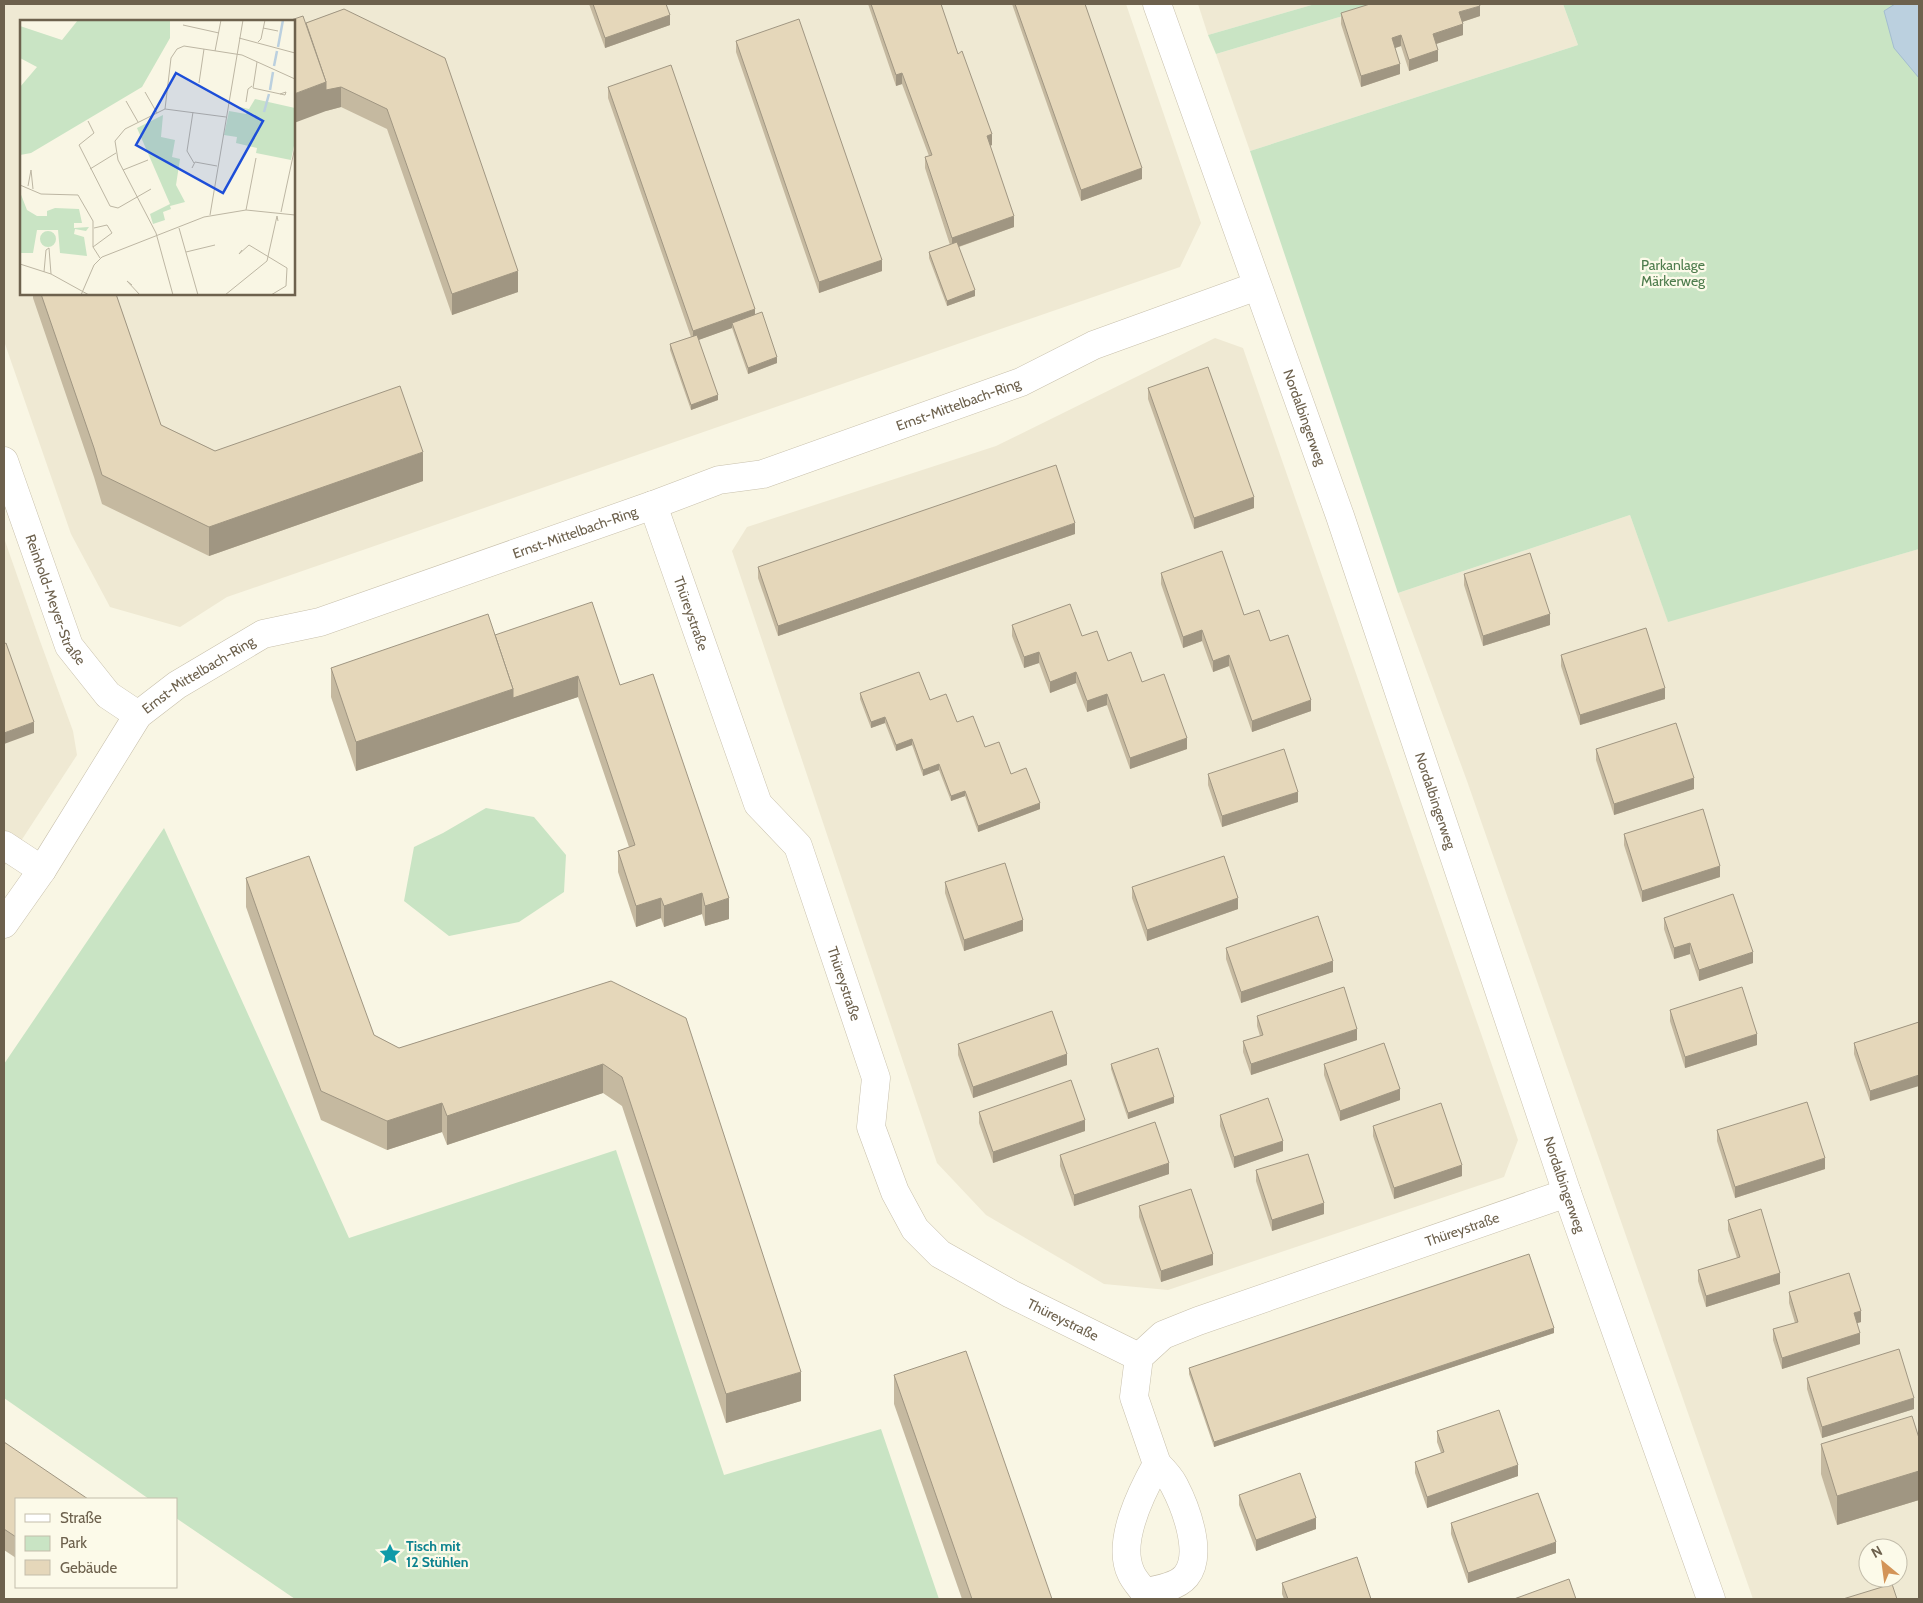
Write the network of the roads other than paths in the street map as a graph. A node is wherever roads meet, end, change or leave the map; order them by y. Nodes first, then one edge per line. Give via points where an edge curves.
1 (1158, 4) edge
2 (1257, 286) junction
3 (4, 461) edge
4 (653, 505) junction
5 (138, 715) junction
6 (4, 844) edge
7 (42, 870) junction
8 (4, 924) edge
9 (1567, 1193) junction
10 (1139, 1357) junction
11 (1157, 1464) dead end
12 (1711, 1599) edge

1 - 2 street, Nordalbingerweg
2 - 4 street, Ernst-Mittelbach-Ring via 1094,345 1021,382 763,474 720,480
2 - 9 street, Nordalbingerweg via 1355,561
3 - 5 street, Reinhold-Meyer-Straße via 69,646 108,695
4 - 5 street, Ernst-Mittelbach-Ring via 320,622 263,634 177,685
4 - 10 street, Thüreystraße via 758,804 798,846 876,1078 870,1127 895,1192 915,1229 940,1254 1011,1294
5 - 7 street, Ernst-Mittelbach-Ring
6 - 7 street
7 - 8 street, Ernst-Mittelbach-Ring
9 - 10 street, Thüreystraße via 1198,1321 1162,1335
9 - 12 street, Nordalbingerweg
10 - 11 street via 1134,1397

